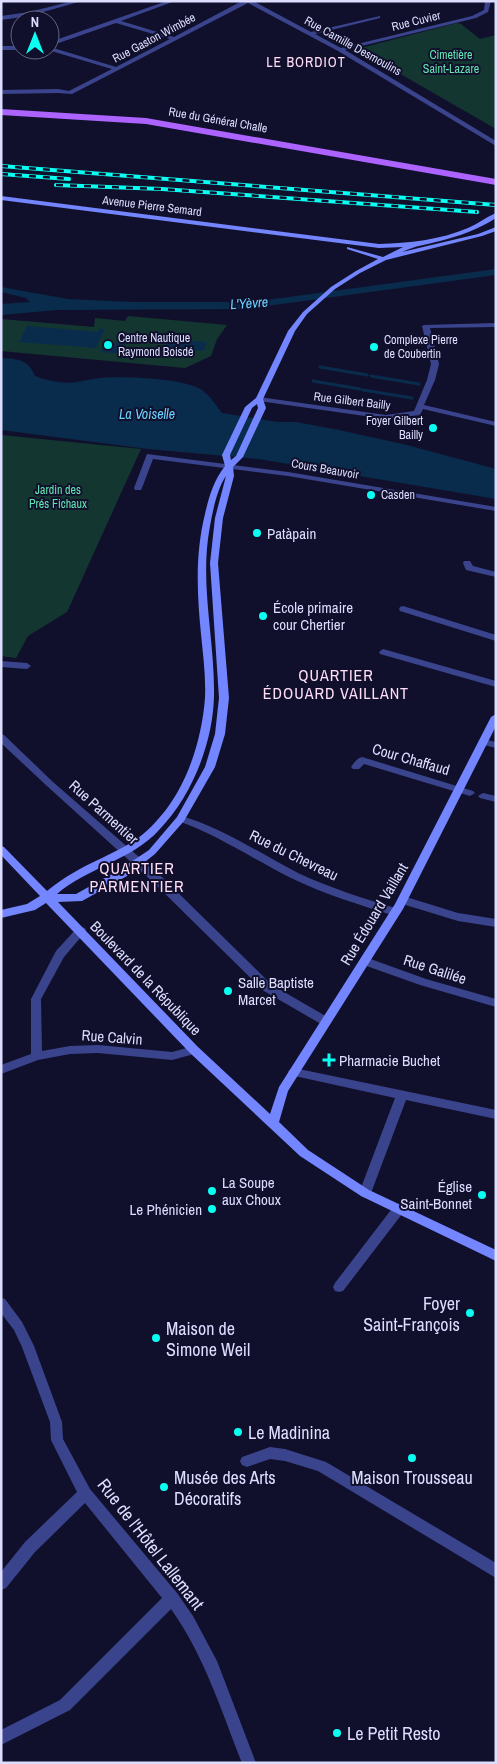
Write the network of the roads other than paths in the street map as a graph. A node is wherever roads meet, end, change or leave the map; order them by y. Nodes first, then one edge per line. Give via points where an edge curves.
1 (80, 1) edge
2 (173, 1) edge
3 (248, 1) edge
4 (489, 3) edge
5 (496, 6) edge
6 (378, 17) dead end
7 (1, 18) edge
8 (115, 21) junction
9 (310, 34) junction
10 (175, 39) junction
11 (60, 40) edge
12 (340, 50) junction
13 (60, 52) edge
14 (118, 69) junction
15 (1, 92) edge
16 (1, 112) edge
17 (496, 144) edge
18 (496, 183) edge
19 (1, 198) edge
20 (496, 215) edge
21 (496, 229) edge
22 (299, 237) junction
23 (414, 244) junction
24 (378, 246) junction
25 (384, 259) junction
26 (496, 325) edge
27 (259, 399) junction
28 (421, 406) junction
29 (496, 424) edge
30 (229, 466) junction
31 (138, 488) dead end
32 (496, 509) edge
33 (467, 562) dead end
34 (496, 574) edge
35 (403, 609) dead end
36 (496, 638) edge
37 (384, 652) dead end
38 (1, 664) edge
39 (27, 666) dead end
40 (496, 684) edge
41 (496, 717) edge
42 (1, 737) edge
43 (483, 742) junction
44 (496, 745) edge
45 (356, 767) dead end
46 (460, 790) junction
47 (470, 793) dead end
48 (483, 796) dead end
49 (496, 799) edge
50 (181, 819) junction
51 (1, 849) edge
52 (124, 850) junction
53 (138, 863) junction
54 (47, 898) junction
55 (402, 900) junction
56 (395, 912) junction
57 (1, 914) edge
58 (496, 923) edge
59 (81, 931) junction
60 (365, 961) junction
61 (496, 1003) edge
62 (325, 1021) junction
63 (194, 1050) junction
64 (37, 1056) junction
65 (1, 1070) edge
66 (294, 1072) junction
67 (402, 1095) junction
68 (496, 1115) edge
69 (273, 1123) junction
70 (365, 1193) junction
71 (398, 1210) junction
72 (496, 1256) edge
73 (339, 1287) dead end
74 (1, 1303) edge
75 (247, 1461) dead end
76 (85, 1493) junction
77 (496, 1571) edge
78 (1, 1583) edge
79 (172, 1598) junction
80 (1, 1738) edge
81 (249, 1763) edge

1 - 7 street
2 - 8 street
3 - 9 street, Rue Camille Desmoulins
3 - 10 street, Rue Gaston Wimbée
4 - 5 street
4 - 12 street, Rue Cuvier via 486,11 474,17
6 - 9 street
8 - 10 street
8 - 11 street
9 - 12 street, Rue Camille Desmoulins
10 - 14 street, Rue Gaston Wimbée
12 - 17 street, Rue Camille Desmoulins
13 - 14 street
14 - 15 street, Rue Gaston Wimbée via 70,94 58,91
16 - 18 main road, Rue du Général Challe via 146,121
19 - 22 main road, Avenue Pierre Semard
20 - 23 main road, Avenue Pierre Semard via 464,232
21 - 25 main road
22 - 24 main road, Avenue Pierre Semard
22 - 25 main road, Avenue Pierre Semard
23 - 24 main road, Avenue Pierre Semard
23 - 25 main road
24 - 25 main road
25 - 27 main road via 333,288 305,313 292,331
26 - 28 street via 426,326 435,364
27 - 28 street, Rue Gilbert Bailly via 386,417 417,413
27 - 30 main road via 262,408 239,457
27 - 30 main road via 248,407 226,455
28 - 29 street
30 - 31 street, Cours Beauvoir via 150,456
30 - 32 street, Cours Beauvoir
30 - 50 main road via 230,476 219,518 214,563 224,691 222,725 210,767
30 - 52 main road via 220,476 213,494 202,548 210,697 196,762 166,816 144,838
33 - 34 street via 469,568
35 - 36 street
37 - 40 street
38 - 39 street
41 - 43 main road, Rue Édouard Vaillant
42 - 52 street, Rue Parmentier
43 - 44 street
43 - 46 main road, Rue Édouard Vaillant
45 - 46 street, Cour Chaffaud via 362,760
46 - 47 street
46 - 55 main road, Rue Édouard Vaillant
48 - 49 street
50 - 53 main road
50 - 56 street, Rue du Chevreau via 225,837 326,889
51 - 54 main road, Boulevard de la République
52 - 53 street, Rue Parmentier
52 - 54 main road via 65,883
53 - 54 main road via 78,898
53 - 62 street, Rue Parmentier via 268,988
54 - 57 main road via 30,907
54 - 59 main road, Boulevard de la République
55 - 56 main road, Rue Édouard Vaillant
55 - 58 street via 458,917
56 - 60 main road, Rue Édouard Vaillant
59 - 63 main road, Boulevard de la République
59 - 64 street via 60,954 36,1000
60 - 61 street, Rue Galilée
60 - 62 main road, Rue Édouard Vaillant
62 - 66 main road, Rue Édouard Vaillant
63 - 64 street, Rue Calvin via 172,1056 98,1049
63 - 69 main road, Boulevard de la République
64 - 65 street, Rue Calvin
66 - 67 street
66 - 69 main road, Rue Édouard Vaillant
67 - 68 street
67 - 70 street
69 - 70 main road, Boulevard de la République via 304,1153
70 - 71 main road, Boulevard de la République
71 - 72 main road, Boulevard de la République
71 - 73 street
74 - 76 street, Rue de l'Hôtel Lallemant via 28,1346 56,1422 57,1440
75 - 77 street via 270,1453 321,1466
76 - 78 street via 30,1547
76 - 79 street, Rue de l'Hôtel Lallemant
79 - 80 street via 66,1705
79 - 81 street, Rue de l'Hôtel Lallemant via 212,1666

